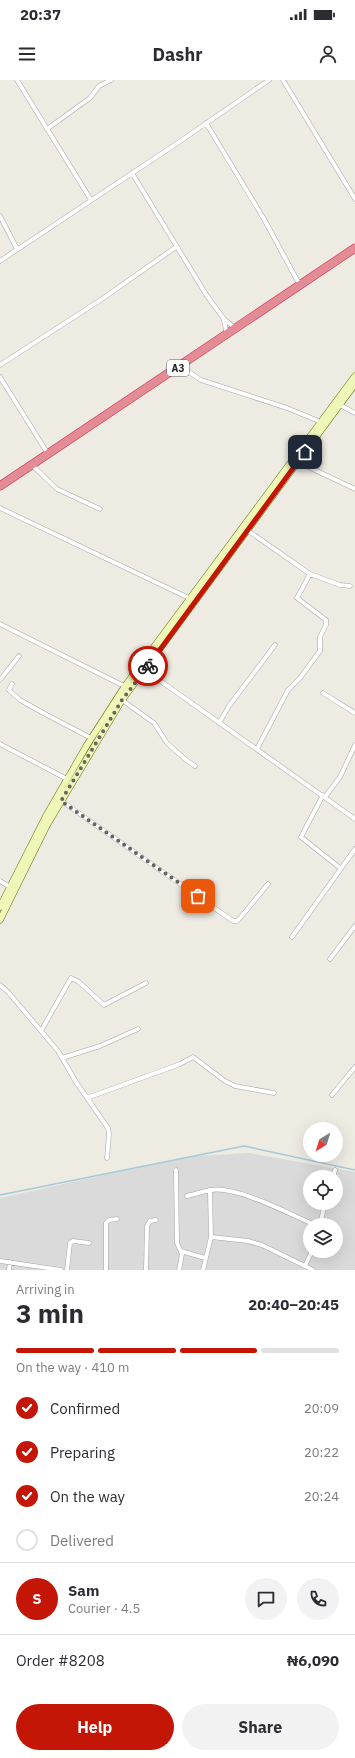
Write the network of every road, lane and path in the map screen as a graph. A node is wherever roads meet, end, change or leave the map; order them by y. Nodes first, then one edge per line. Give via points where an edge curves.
1 (17, 80) edge
2 (111, 80) edge
3 (269, 80) edge
4 (283, 80) edge
5 (206, 123) junction
6 (47, 128) junction
7 (132, 173) junction
8 (355, 199) edge
9 (91, 200) junction
10 (0, 216) edge
11 (176, 247) junction
12 (355, 248) edge
13 (17, 249) junction
14 (0, 261) edge
15 (301, 284) junction
16 (224, 319) junction
17 (236, 329) junction
18 (227, 335) junction
19 (0, 364) edge
20 (180, 366) junction
21 (355, 376) edge
22 (0, 377) edge
23 (355, 384) edge
24 (340, 405) junction
25 (355, 413) edge
26 (321, 422) junction
27 (48, 454) junction
28 (298, 462) junction
29 (32, 465) junction
30 (0, 486) edge
31 (355, 489) edge
32 (0, 508) edge
33 (100, 509) dead end
34 (247, 530) junction
35 (310, 574) junction
36 (350, 586) dead end
37 (195, 596) junction
38 (0, 624) edge
39 (276, 645) dead end
40 (19, 656) dead end
41 (145, 670) junction
42 (0, 680) edge
43 (12, 684) dead end
44 (127, 688) junction
45 (324, 693) dead end
46 (122, 700) junction
47 (355, 713) edge
48 (219, 723) junction
49 (91, 738) junction
50 (0, 744) edge
51 (355, 745) edge
52 (257, 749) junction
53 (195, 766) dead end
54 (67, 779) junction
55 (324, 796) junction
56 (59, 799) junction
57 (355, 819) edge
58 (355, 849) edge
59 (340, 868) junction
60 (0, 881) edge
61 (268, 884) dead end
62 (10, 887) junction
63 (0, 907) edge
64 (0, 920) edge
65 (355, 926) edge
66 (292, 937) dead end
67 (330, 959) dead end
68 (146, 983) dead end
69 (0, 985) edge
70 (138, 1030) dead end
71 (41, 1031) junction
72 (62, 1058) junction
73 (355, 1067) edge
74 (274, 1093) dead end
75 (332, 1095) dead end
76 (86, 1098) junction
77 (107, 1158) dead end
78 (176, 1170) dead end
79 (210, 1190) junction
80 (187, 1196) dead end
81 (117, 1219) dead end
82 (156, 1220) dead end
83 (303, 1220) edge
84 (211, 1237) junction
85 (88, 1243) dead end
86 (181, 1251) junction
87 (205, 1258) junction
88 (309, 1258) edge
89 (0, 1260) edge
90 (10, 1262) junction
91 (305, 1266) junction
92 (9, 1270) edge
93 (57, 1270) edge
94 (61, 1270) edge
95 (67, 1270) edge
96 (106, 1270) edge
97 (146, 1270) edge
98 (179, 1270) edge
99 (203, 1270) edge
100 (313, 1270) edge

1 - 6 street
2 - 6 street via 99,86 90,98
3 - 5 street
4 - 8 street
5 - 7 street
5 - 15 street
6 - 9 street
7 - 9 street
7 - 11 street
9 - 13 street
10 - 13 street
11 - 16 street
11 - 19 street via 102,299
12 - 15 highway, A3
13 - 14 street
15 - 17 highway, A3
16 - 17 street
16 - 18 street
17 - 18 highway, A3
18 - 20 highway, A3
20 - 26 street via 201,380
20 - 27 highway, A3
21 - 26 main road
22 - 27 street
23 - 24 main road
24 - 25 street
24 - 28 main road
26 - 37 main road
27 - 29 highway, A3
28 - 31 street
28 - 34 main road
29 - 30 highway, A3
29 - 33 street via 57,489
32 - 37 street
34 - 35 street
34 - 37 main road
35 - 36 street
35 - 52 street via 297,598 326,620 320,637 320,651 288,690
37 - 41 main road
37 - 44 main road
38 - 44 street
39 - 48 street
40 - 42 street
41 - 44 main road
41 - 48 street
43 - 49 street via 9,690 20,700
44 - 46 main road
44 - 49 main road
45 - 47 street
46 - 53 street via 154,723 167,742
46 - 56 main road
48 - 52 street
49 - 54 main road
50 - 54 street
51 - 55 street via 340,777
52 - 55 street
54 - 56 main road
55 - 57 street
55 - 59 street via 301,837
56 - 61 street via 233,921 240,918
56 - 62 main road
56 - 64 main road
58 - 59 street
59 - 66 street
60 - 62 street
62 - 63 main road
65 - 67 street
68 - 71 street via 104,1005 71,978
69 - 71 street
70 - 72 street
71 - 72 street
72 - 76 street
73 - 75 street
74 - 76 street via 235,1086 224,1081 193,1057
76 - 77 street via 108,1128
78 - 86 street via 177,1243
79 - 80 street
79 - 83 street via 242,1193
79 - 84 street
81 - 96 street via 108,1220 106,1223
82 - 97 street via 150,1221 147,1226
84 - 87 street
84 - 91 street via 262,1244
85 - 95 street via 70,1243
86 - 87 street
86 - 98 street
87 - 99 street
88 - 91 street
89 - 90 street
90 - 92 street
90 - 93 street
91 - 100 street
93 - 94 street

